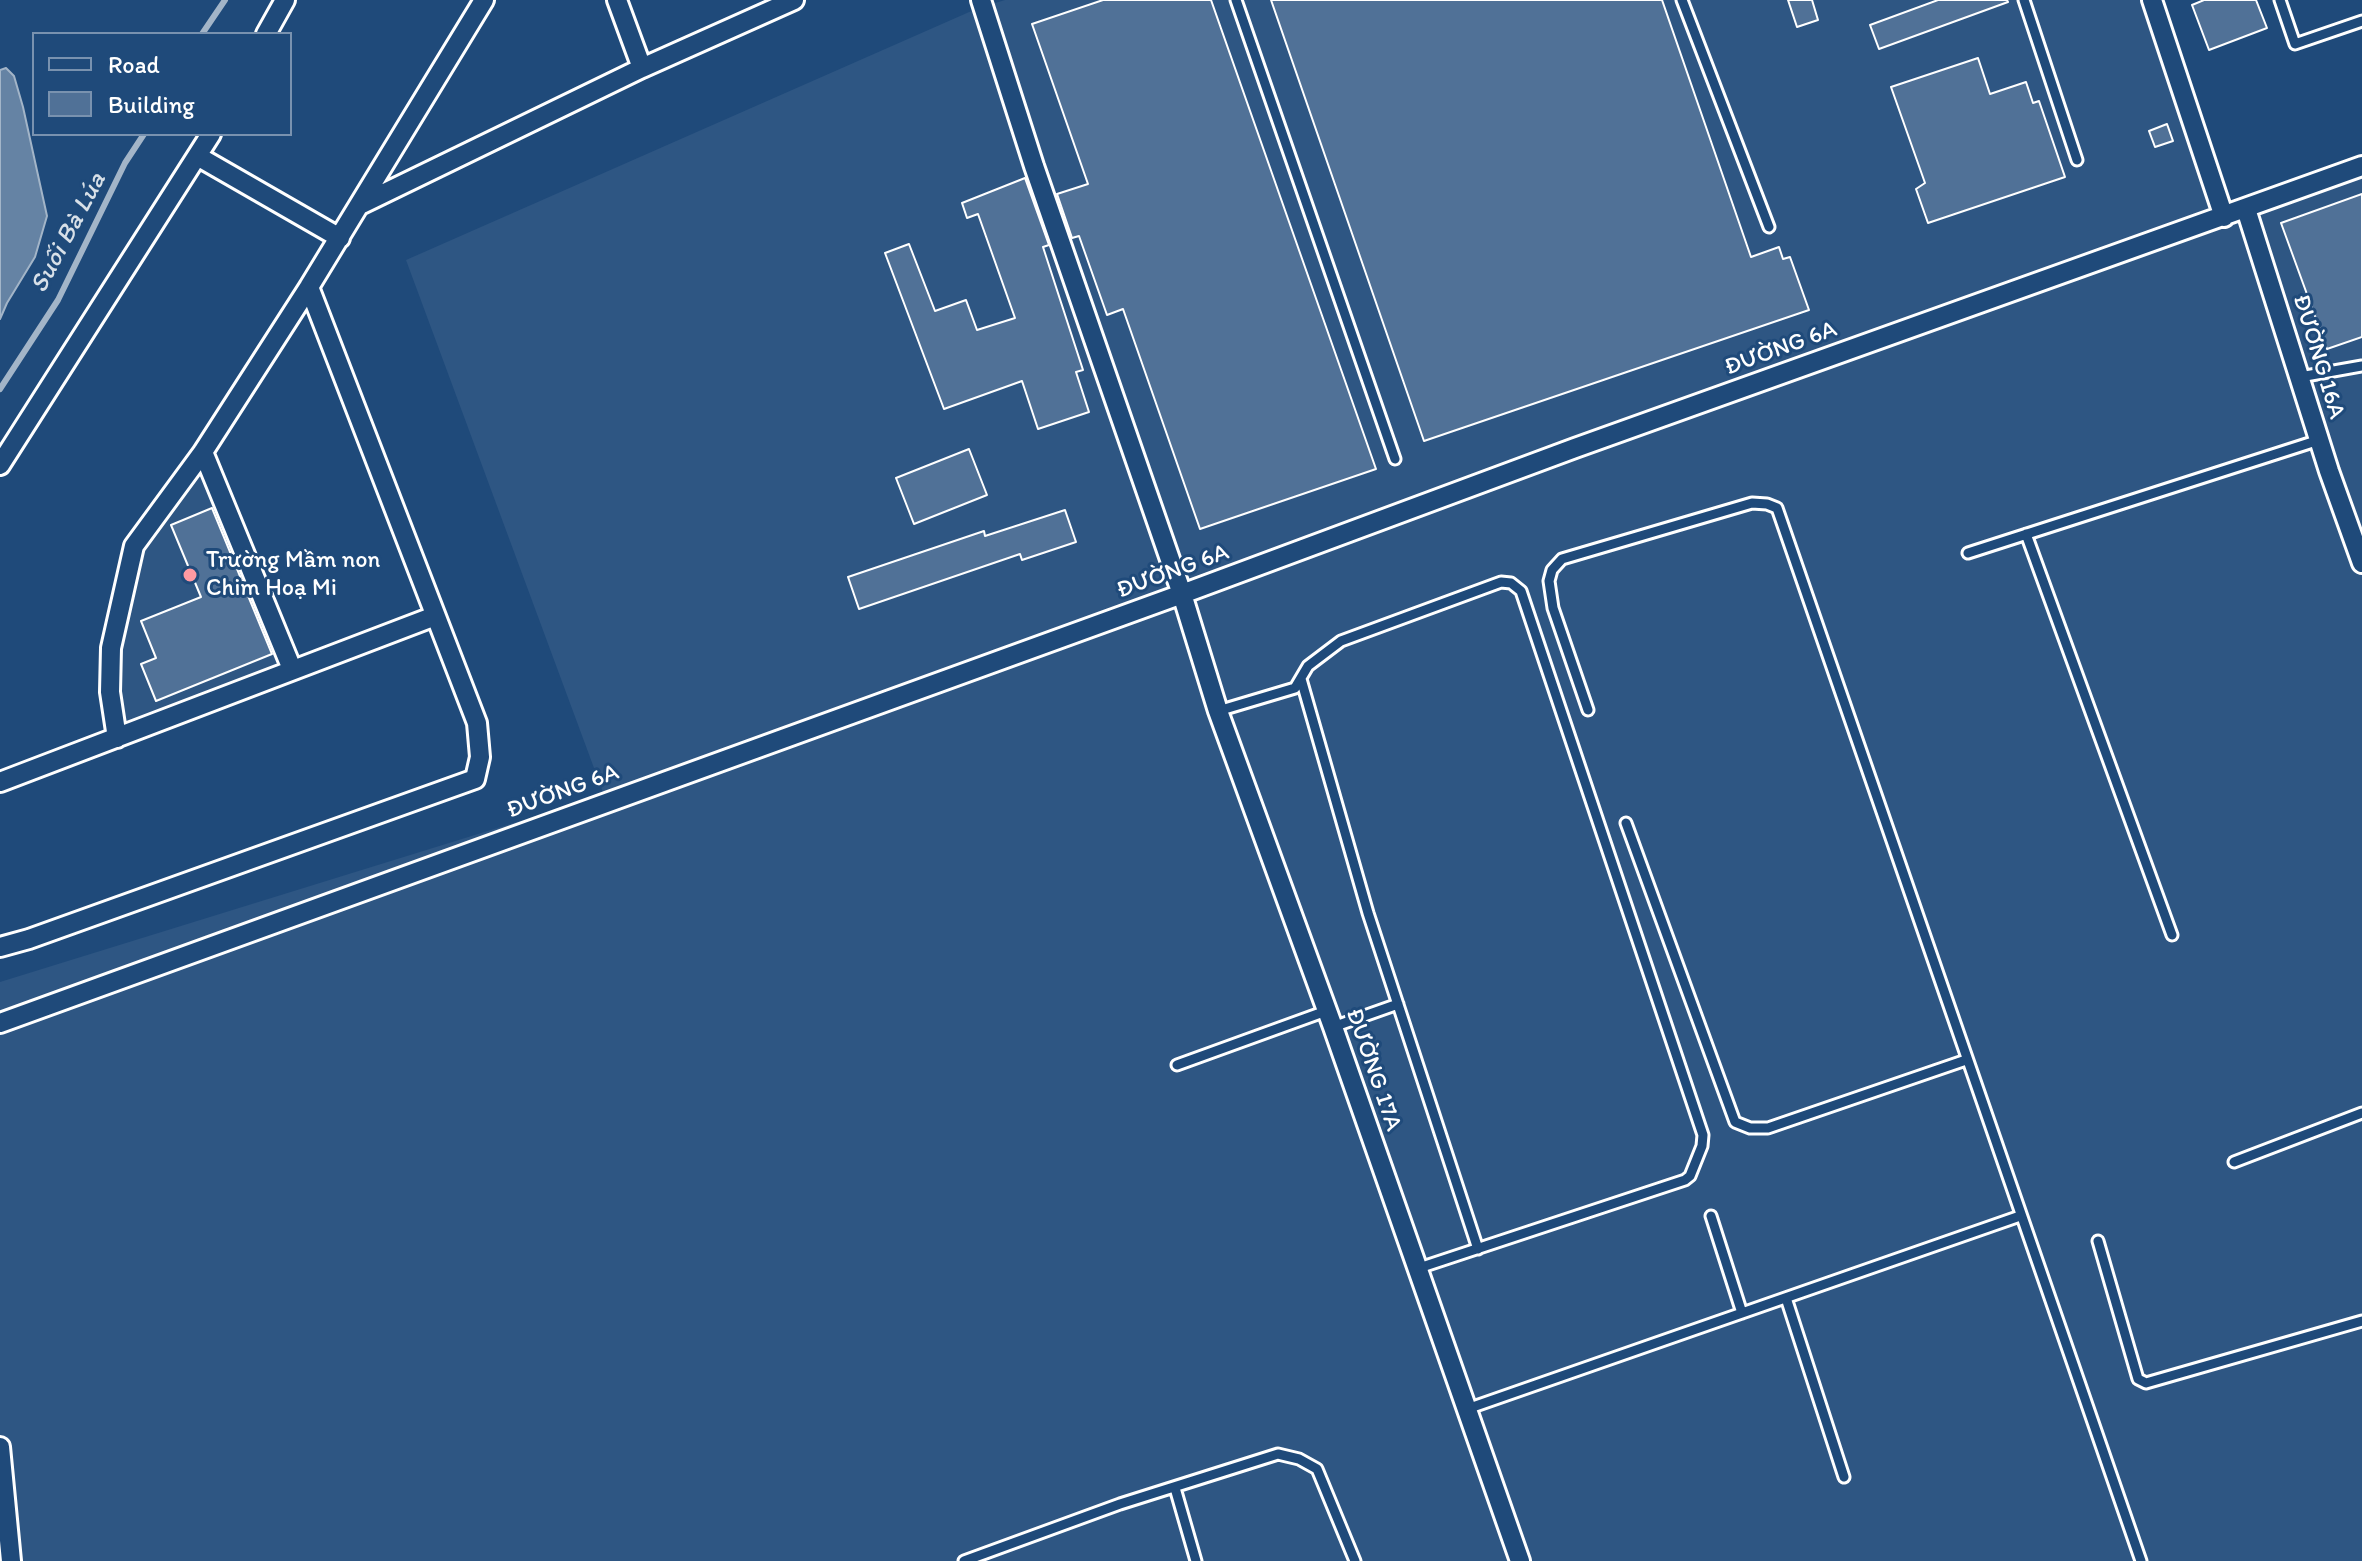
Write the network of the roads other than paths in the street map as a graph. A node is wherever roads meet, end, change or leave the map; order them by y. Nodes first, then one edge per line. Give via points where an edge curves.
1 (285, 0) edge
2 (484, 0) edge
3 (617, 0) edge
4 (981, 0) edge
5 (1236, 0) edge
6 (1682, 0) edge
7 (2024, 0) edge
8 (2152, 0) edge
9 (2280, 0) edge
10 (791, 1) edge
11 (2362, 21) edge
12 (267, 32) edge
13 (642, 68) junction
14 (210, 136) edge
15 (199, 157) junction
16 (2077, 160) dead end
17 (2362, 166) edge
18 (362, 204) junction
19 (2246, 209) junction
20 (2224, 217) junction
21 (1769, 227) dead end
22 (340, 238) junction
23 (309, 287) junction
24 (2362, 366) edge
25 (2300, 377) junction
26 (2319, 440) junction
27 (203, 452) junction
28 (1395, 459) dead end
29 (0, 465) edge
30 (2026, 534) junction
31 (1968, 553) dead end
32 (2362, 563) edge
33 (1182, 594) junction
34 (435, 616) junction
35 (292, 669) junction
36 (1301, 679) junction
37 (1588, 710) dead end
38 (1218, 711) junction
39 (117, 738) junction
40 (0, 782) edge
41 (1626, 823) dead end
42 (2172, 935) dead end
43 (0, 947) edge
44 (1398, 1004) junction
45 (1330, 1019) junction
46 (0, 1023) edge
47 (1966, 1060) junction
48 (1177, 1065) dead end
49 (2362, 1113) edge
50 (2234, 1162) dead end
51 (1711, 1216) dead end
52 (2020, 1216) junction
53 (2098, 1241) dead end
54 (1478, 1249) junction
55 (1416, 1269) junction
56 (1786, 1298) junction
57 (1742, 1313) junction
58 (2362, 1321) edge
59 (1467, 1409) junction
60 (0, 1447) edge
61 (1844, 1477) dead end
62 (1175, 1488) junction
63 (11, 1561) edge
64 (964, 1561) edge
65 (1196, 1561) edge
66 (1355, 1561) edge
67 (1520, 1561) edge
68 (2141, 1561) edge

1 - 12 street
2 - 18 street
3 - 13 street
4 - 33 street, ĐƯỜNG 17A
5 - 28 lane
6 - 21 lane
7 - 16 lane
8 - 20 street
9 - 11 lane via 2295,44
10 - 13 street
13 - 18 street
14 - 15 street
15 - 22 street
15 - 29 street
17 - 19 street, ĐƯỜNG 6A
18 - 22 street
19 - 20 street, ĐƯỜNG 6A
19 - 25 street, ĐƯỜNG 16A
20 - 33 street, ĐƯỜNG 6A
22 - 23 street
23 - 27 street
23 - 34 street
24 - 25 lane
25 - 26 street, ĐƯỜNG 16A
26 - 30 lane
26 - 32 street, ĐƯỜNG 16A
27 - 35 street
27 - 39 street via 134,546 111,648
30 - 31 lane
30 - 42 lane
33 - 38 street, ĐƯỜNG 17A
33 - 46 street, ĐƯỜNG 6A
34 - 35 street
34 - 43 street via 477,723 480,757 475,779
35 - 39 street
36 - 38 lane via 1295,688
36 - 44 lane
36 - 54 lane via 1308,666 1341,641 1501,582 1521,591 1703,1135 1685,1180
37 - 47 lane via 1553,608 1549,581 1562,559 1752,503 1777,508
38 - 45 street, ĐƯỜNG 17A
39 - 40 street
41 - 47 lane via 1735,1122 1768,1128
44 - 45 lane
44 - 54 lane
45 - 48 lane
45 - 55 street, ĐƯỜNG 17A
47 - 52 lane
49 - 50 lane
51 - 57 lane
52 - 56 lane
52 - 68 lane
53 - 58 lane via 2138,1379 2146,1383
54 - 55 lane
55 - 59 street, ĐƯỜNG 17A
56 - 57 lane
56 - 61 lane
57 - 59 lane
59 - 67 street, ĐƯỜNG 17A
60 - 63 street
62 - 64 lane
62 - 65 lane
62 - 66 lane via 1278,1454 1299,1459 1317,1469

